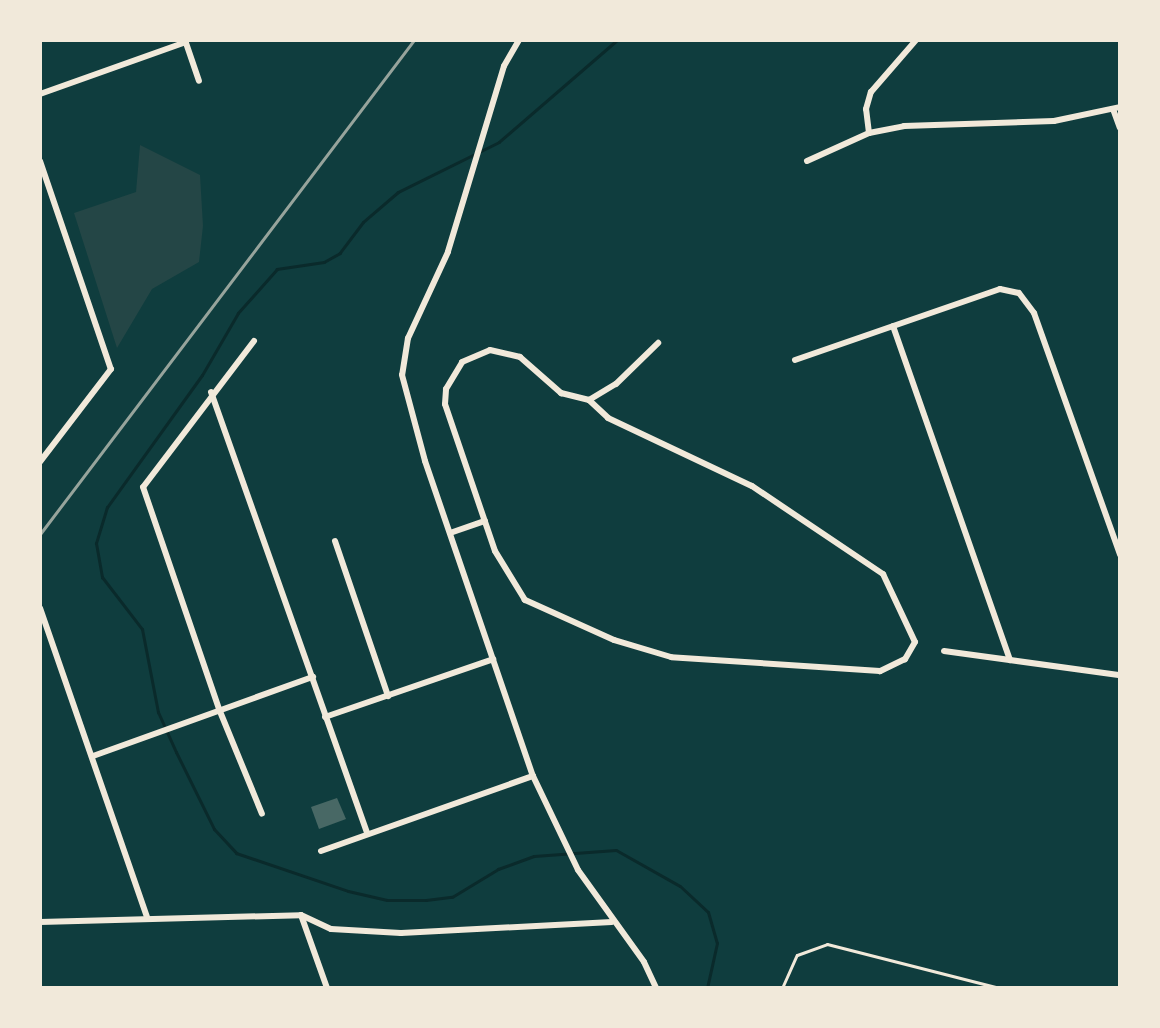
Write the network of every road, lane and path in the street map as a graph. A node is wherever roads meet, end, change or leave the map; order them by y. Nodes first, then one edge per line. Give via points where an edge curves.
1 (519, 40) edge
2 (916, 40) edge
3 (185, 41) edge
4 (199, 81) dead end
5 (40, 94) edge
6 (1117, 108) edge
7 (1120, 128) edge
8 (869, 133) junction
9 (40, 161) edge
10 (807, 161) dead end
11 (893, 326) junction
12 (254, 341) dead end
13 (658, 343) dead end
14 (795, 360) dead end
15 (211, 392) junction
16 (589, 400) junction
17 (40, 462) edge
18 (485, 521) junction
19 (450, 533) junction
20 (335, 541) dead end
21 (1120, 555) edge
22 (40, 608) edge
23 (944, 651) dead end
24 (493, 659) junction
25 (1010, 660) junction
26 (1120, 675) edge
27 (313, 677) junction
28 (388, 696) junction
29 (219, 709) junction
30 (325, 717) junction
31 (93, 756) junction
32 (533, 776) junction
33 (262, 814) dead end
34 (367, 833) junction
35 (321, 851) dead end
36 (301, 915) junction
37 (147, 917) junction
38 (40, 922) edge
39 (612, 922) junction
40 (327, 988) edge
41 (656, 988) edge
42 (782, 988) edge
43 (1000, 988) edge

1 - 19 street via 504,66 481,134 448,252 408,338 402,375
2 - 8 street via 871,92 866,109
3 - 4 street
3 - 5 street
6 - 7 street
6 - 8 street via 1054,121 939,122
8 - 10 street
9 - 17 street via 111,369
11 - 14 street
11 - 21 street via 1000,289 1019,293 1034,313
11 - 25 street
12 - 15 street
13 - 16 street via 616,384
15 - 27 street
15 - 29 street via 143,487
16 - 18 street via 561,393 532,366 504,350 462,362 446,389 445,404
16 - 18 street via 608,418 752,486 883,574 915,642 905,659 880,671 756,666 671,657 614,640 525,600 503,567
18 - 19 street
19 - 24 street
20 - 28 street
22 - 31 street
23 - 25 street
24 - 28 street
24 - 32 street
25 - 26 street
27 - 29 street
27 - 30 street
28 - 30 street
29 - 31 street
29 - 33 street
30 - 34 street
31 - 37 street
32 - 34 street
32 - 39 street via 578,870
34 - 35 street
36 - 37 street
36 - 39 street via 331,929 401,933
36 - 40 street
37 - 38 street
39 - 41 street via 644,962
42 - 43 lane via 797,955 827,944

